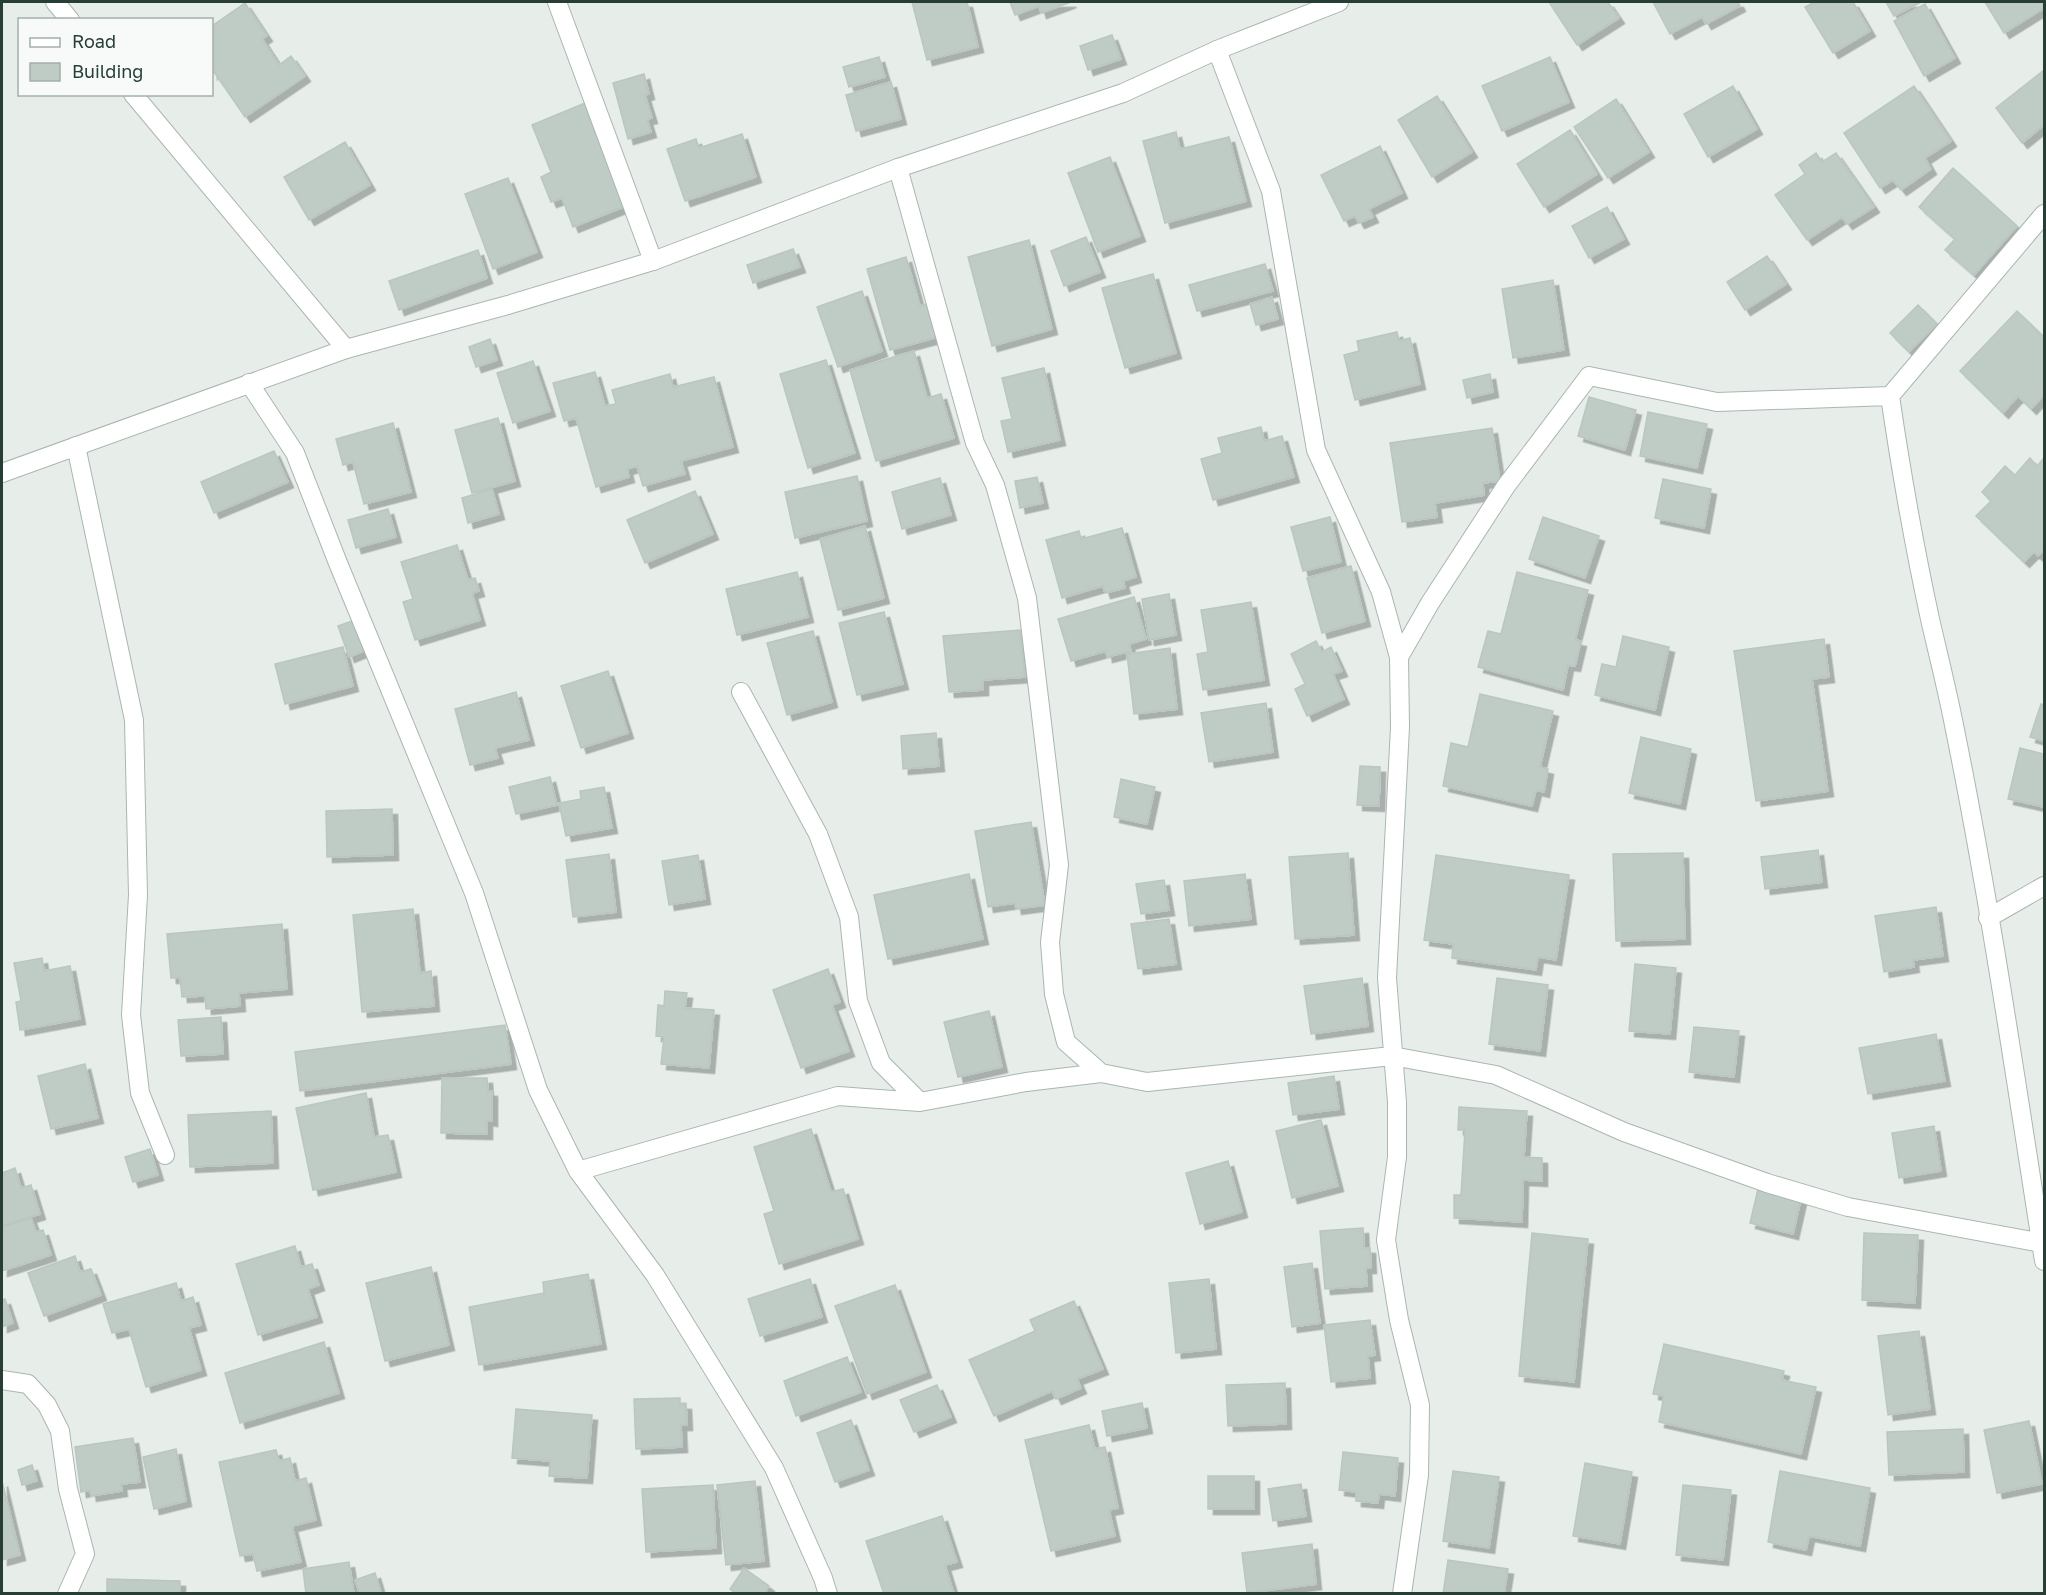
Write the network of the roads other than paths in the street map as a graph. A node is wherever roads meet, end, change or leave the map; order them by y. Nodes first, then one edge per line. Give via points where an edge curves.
1 (55, 2) edge
2 (557, 2) edge
3 (1339, 2) edge
4 (68, 18) edge
5 (1217, 50) junction
6 (135, 96) edge
7 (898, 168) junction
8 (2044, 214) edge
9 (653, 261) junction
10 (346, 349) junction
11 (249, 383) junction
12 (1890, 396) junction
13 (76, 446) junction
14 (2, 473) edge
15 (1400, 657) junction
16 (741, 692) dead end
17 (2044, 886) edge
18 (1988, 918) junction
19 (1392, 1056) junction
20 (1101, 1073) junction
21 (920, 1102) junction
22 (165, 1155) dead end
23 (578, 1171) junction
24 (2043, 1252) edge
25 (2, 1380) edge
26 (67, 1593) edge
27 (828, 1593) edge
28 (1402, 1593) edge

1 - 4 street
2 - 9 street
3 - 5 street
5 - 7 street via 1123,93
5 - 15 street via 1271,191 1316,450 1380,592
6 - 10 street
7 - 9 street
7 - 20 street via 975,443 996,485 1027,598 1059,866 1050,942 1054,994 1066,1042
8 - 12 street
9 - 10 street
10 - 11 street
11 - 13 street
11 - 23 street via 295,453 474,893 538,1090
12 - 15 street via 1717,402 1589,376 1506,486
12 - 18 street
13 - 14 street
13 - 22 street via 134,720 138,895 131,1016 140,1093
15 - 19 street via 1387,978
16 - 21 street via 818,834 849,917 858,1001 881,1063
17 - 18 street
18 - 24 street
19 - 20 street via 1147,1082
19 - 24 street via 1496,1075 1624,1132 1767,1183 1848,1207
19 - 28 street via 1397,1157 1386,1240 1399,1320 1420,1405 1419,1475
20 - 21 street
21 - 23 street via 838,1096
23 - 27 street via 655,1275 774,1468
25 - 26 street via 28,1384 47,1405 60,1431 68,1489 85,1554

